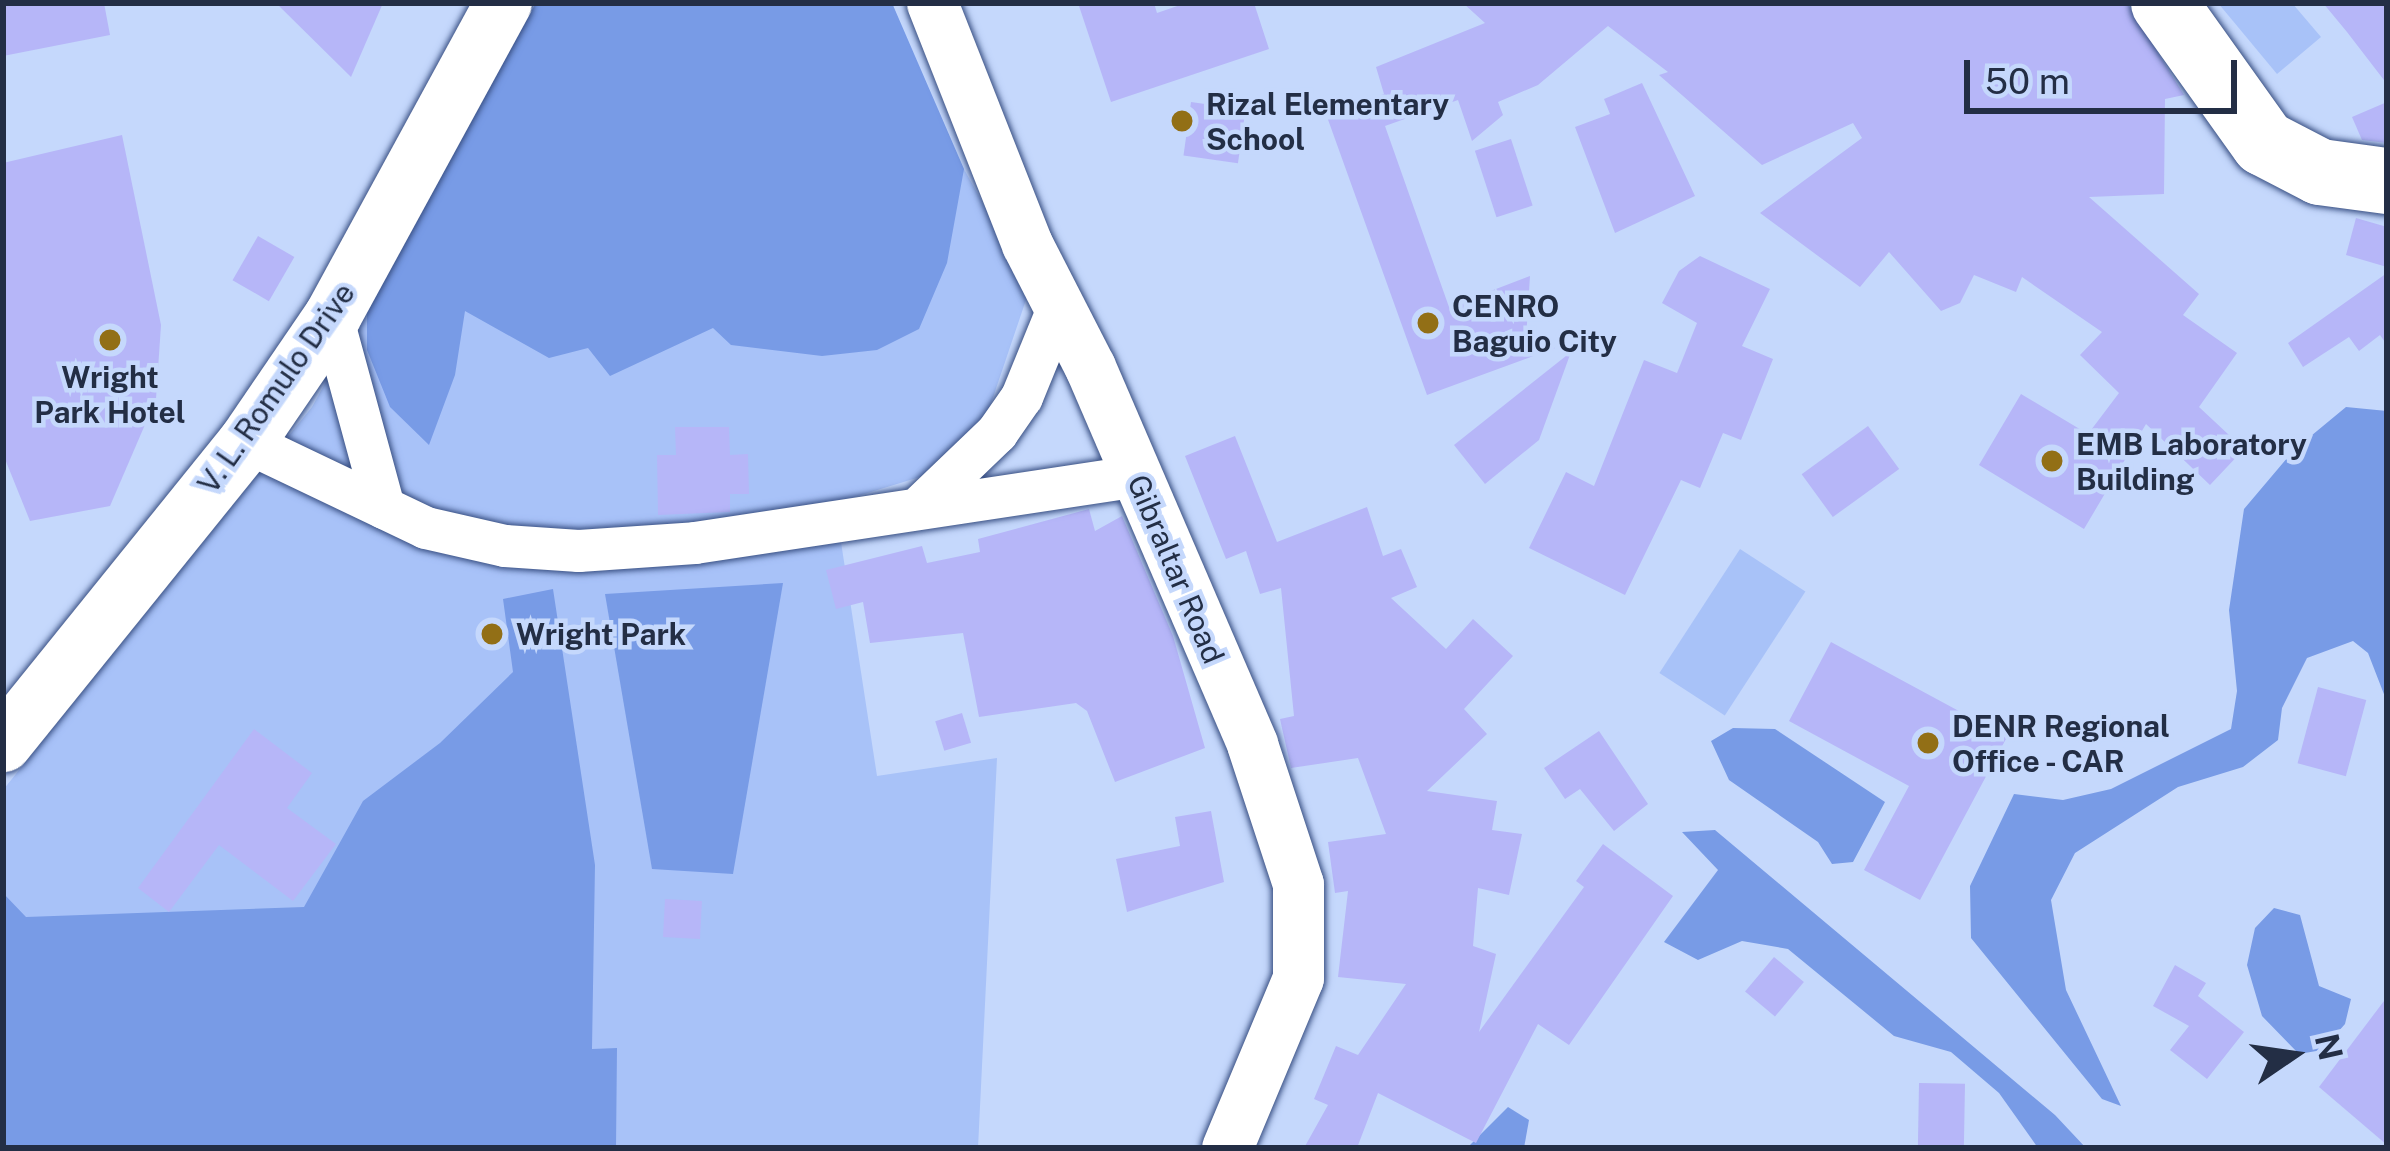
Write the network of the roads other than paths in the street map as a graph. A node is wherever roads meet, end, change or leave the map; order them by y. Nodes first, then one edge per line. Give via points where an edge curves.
1 (503, 3) edge
2 (932, 3) edge
3 (2164, 3) edge
4 (2387, 181) edge
5 (1060, 304) junction
6 (332, 316) junction
7 (246, 442) junction
8 (1137, 476) junction
9 (922, 505) junction
10 (384, 508) junction
11 (3, 742) edge
12 (1227, 1148) edge

1 - 6 main road, V. L. Romulo Drive
2 - 5 street, Gibraltar Road via 1019,224
3 - 4 main road via 2264,143 2320,172
5 - 8 street, Gibraltar Road
5 - 9 street via 1022,397 997,434
6 - 7 main road, V. L. Romulo Drive
6 - 10 street
7 - 10 street
7 - 11 main road, V. L. Romulo Drive
8 - 9 street
8 - 12 street, Gibraltar Road via 1252,744 1301,907 1298,978
9 - 10 street via 694,543 579,551 466,539

